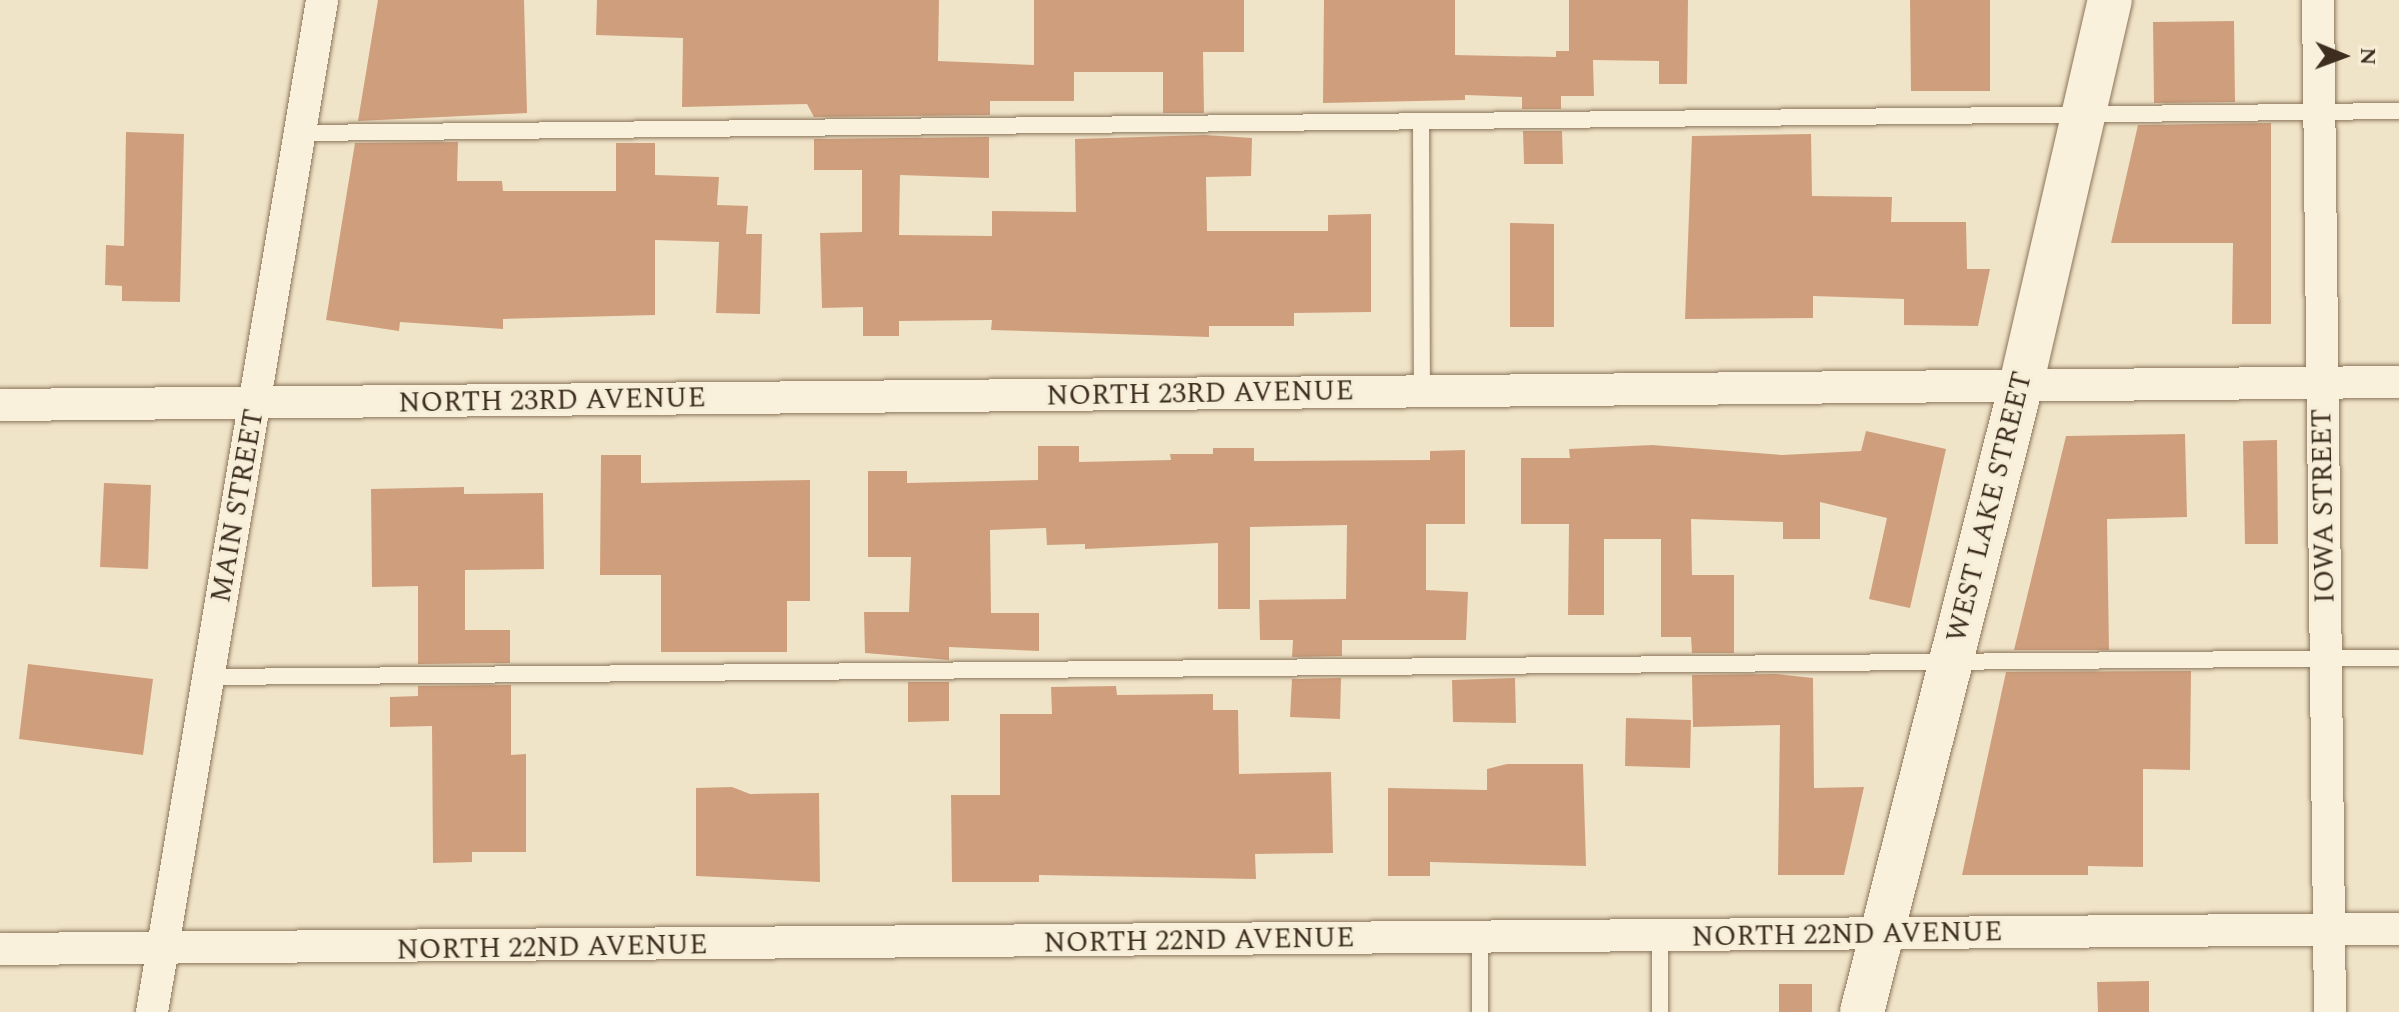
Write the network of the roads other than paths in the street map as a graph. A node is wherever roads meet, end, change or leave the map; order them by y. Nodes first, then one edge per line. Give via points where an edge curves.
1 (322, 0) edge
2 (2110, 0) edge
3 (2318, 0) edge
4 (2320, 111) junction
5 (2399, 111) edge
6 (2084, 114) junction
7 (1421, 121) junction
8 (301, 133) junction
9 (2399, 382) edge
10 (2323, 383) junction
11 (2021, 385) junction
12 (1422, 392) junction
13 (256, 404) junction
14 (0, 405) edge
15 (2326, 658) junction
16 (2399, 658) edge
17 (1951, 662) junction
18 (209, 677) junction
19 (2399, 929) edge
20 (2329, 930) junction
21 (1882, 934) junction
22 (1660, 937) junction
23 (1480, 938) junction
24 (0, 949) edge
25 (162, 952) junction
26 (152, 1012) edge
27 (1480, 1012) edge
28 (1660, 1012) edge
29 (1862, 1012) edge
30 (2330, 1012) edge

1 - 8 street, MAIN STREET
2 - 6 main road, WEST LAKE STREET
3 - 4 street, IOWA STREET
4 - 5 lane
4 - 6 lane
4 - 10 street, IOWA STREET
6 - 7 lane
6 - 11 main road, WEST LAKE STREET
7 - 8 lane
7 - 12 lane
8 - 13 street, MAIN STREET
9 - 10 street, NORTH 23RD AVENUE
10 - 11 street, NORTH 23RD AVENUE
10 - 15 street, IOWA STREET
11 - 12 street, NORTH 23RD AVENUE
11 - 17 main road, WEST LAKE STREET
12 - 13 street, NORTH 23RD AVENUE
13 - 14 street, NORTH 23RD AVENUE
13 - 18 street, MAIN STREET
15 - 16 lane
15 - 17 lane
15 - 20 street, IOWA STREET
17 - 18 lane
17 - 21 main road, WEST LAKE STREET
18 - 25 street, MAIN STREET
19 - 20 street, NORTH 22ND AVENUE
20 - 21 street, NORTH 22ND AVENUE
20 - 30 street, IOWA STREET
21 - 22 street, NORTH 22ND AVENUE
21 - 29 main road, WEST LAKE STREET
22 - 23 street, NORTH 22ND AVENUE
22 - 28 lane
23 - 25 street, NORTH 22ND AVENUE
23 - 27 lane
24 - 25 street, NORTH 22ND AVENUE
25 - 26 street, MAIN STREET

